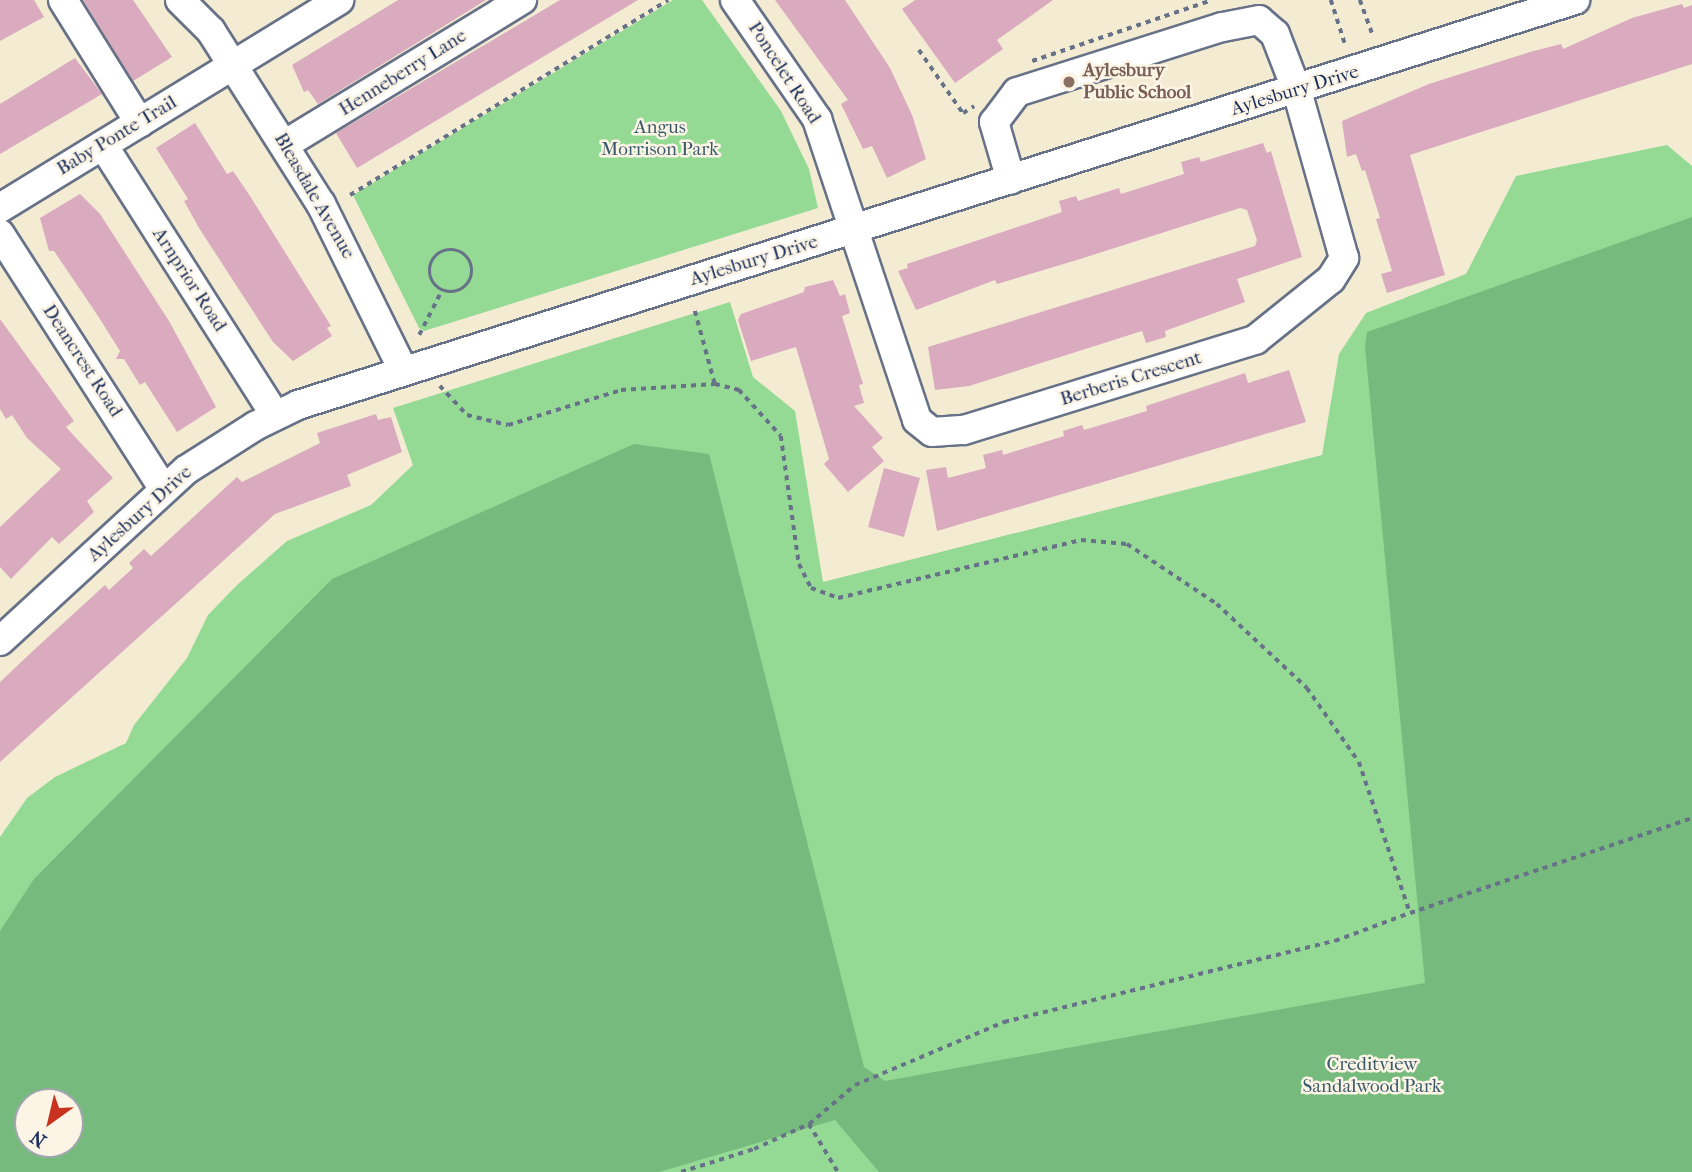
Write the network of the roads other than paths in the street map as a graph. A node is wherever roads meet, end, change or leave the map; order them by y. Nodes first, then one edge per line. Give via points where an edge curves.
1 (63, 0) edge
2 (180, 0) edge
3 (204, 0) edge
4 (522, 0) edge
5 (735, 0) edge
6 (1575, 0) edge
7 (332, 2) edge
8 (211, 31) junction
9 (234, 65) junction
10 (1297, 91) junction
11 (140, 123) junction
12 (103, 145) junction
13 (284, 145) junction
14 (1011, 180) junction
15 (0, 208) edge
16 (856, 229) junction
17 (0, 233) edge
18 (403, 370) junction
19 (275, 415) junction
20 (164, 489) junction
21 (6, 625) edge

1 - 11 street
2 - 8 street, Bleasdale Avenue
3 - 8 street, Bleasdale Avenue
4 - 13 street, Henneberry Lane
5 - 16 street, Poncelet Road via 817,119
6 - 10 street, Aylesbury Drive
7 - 9 street, Baby Ponte Trail
8 - 9 street, Bleasdale Avenue
9 - 11 street, Baby Ponte Trail
9 - 13 street, Bleasdale Avenue
10 - 14 street, Aylesbury Drive
10 - 14 street, Berberis Crescent via 1268,24 1248,19 1209,31 1017,92 993,122
10 - 16 street, Berberis Crescent via 1344,245 1339,270 1255,340 1064,400 964,430 940,433 923,426 917,420
11 - 12 street, Baby Ponte Trail
12 - 15 street, Baby Ponte Trail
12 - 19 street, Arnprior Road
13 - 18 street, Bleasdale Avenue via 342,240
14 - 16 street, Aylesbury Drive
16 - 18 street, Aylesbury Drive
17 - 20 street, Deancrest Road
18 - 19 street, Aylesbury Drive
19 - 20 street, Aylesbury Drive via 186,470
20 - 21 street, Aylesbury Drive

